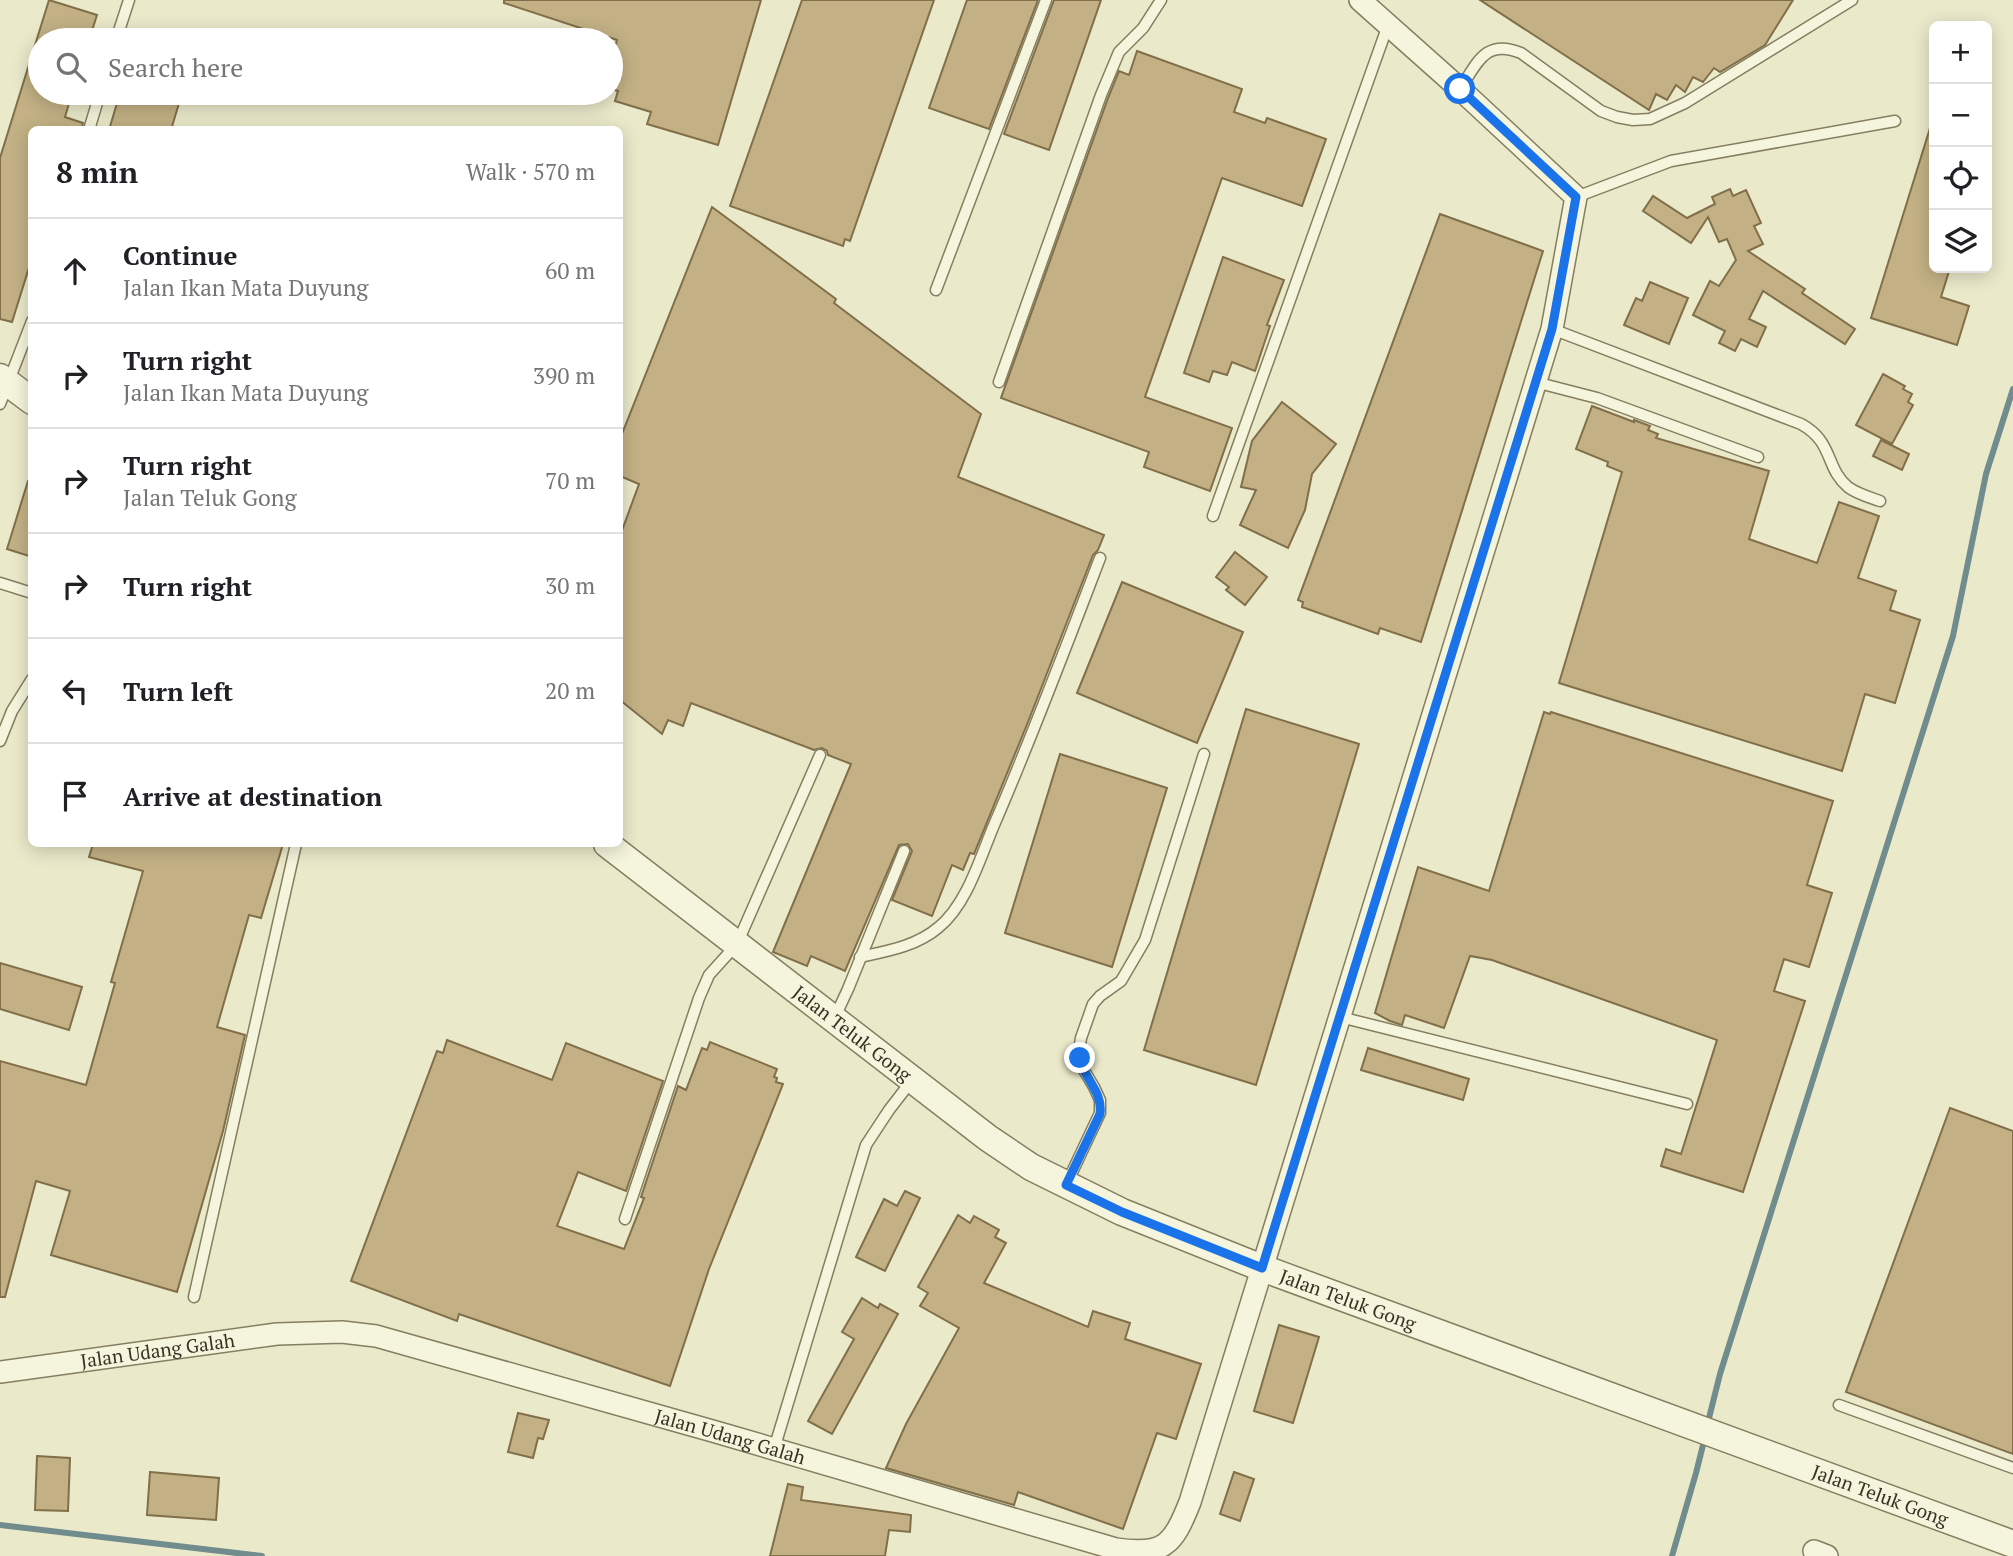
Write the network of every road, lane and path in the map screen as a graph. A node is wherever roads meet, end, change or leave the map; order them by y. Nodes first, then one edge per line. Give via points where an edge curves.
1 (129, 0) edge
2 (1046, 0) edge
3 (1161, 0) edge
4 (1360, 0) edge
5 (1852, 0) edge
6 (1388, 25) junction
7 (120, 28) edge
8 (1460, 89) junction
9 (96, 105) edge
10 (1895, 121) dead end
11 (90, 126) edge
12 (1576, 197) junction
13 (936, 290) dead end
14 (1552, 329) junction
15 (28, 330) edge
16 (999, 382) dead end
17 (1535, 382) junction
18 (3, 388) edge
19 (28, 399) edge
20 (1758, 457) dead end
21 (1880, 501) dead end
22 (1213, 516) dead end
23 (1100, 558) dead end
24 (0, 583) edge
25 (28, 592) edge
26 (28, 685) edge
27 (0, 741) edge
28 (1204, 754) dead end
29 (820, 755) dead end
30 (295, 847) edge
31 (611, 847) edge
32 (904, 851) dead end
33 (737, 944) junction
34 (860, 957) junction
35 (1340, 1017) junction
36 (834, 1018) junction
37 (913, 1079) junction
38 (1686, 1104) dead end
39 (1066, 1185) junction
40 (625, 1219) dead end
41 (1262, 1268) junction
42 (194, 1297) dead end
43 (0, 1372) edge
44 (1839, 1405) dead end
45 (774, 1449) junction
46 (2013, 1468) edge
47 (2013, 1544) edge

1 - 7 lane
2 - 13 lane
3 - 16 lane via 1143,28 1119,52
4 - 6 street
5 - 8 lane via 1685,103 1650,119 1633,120 1601,111 1521,53 1506,48 1483,55
6 - 8 street
6 - 22 lane
8 - 12 street
9 - 11 lane
10 - 12 lane via 1671,161
12 - 14 street, Jalan Udang Galah
14 - 17 street, Jalan Udang Galah
14 - 21 lane via 1801,424 1821,439 1849,488
15 - 18 lane
17 - 20 lane via 1597,398
17 - 35 street, Jalan Udang Galah
18 - 19 street
23 - 34 lane via 1033,734 962,901 925,937
24 - 25 lane
26 - 27 lane
28 - 39 lane via 1145,940 1121,981 1093,1004 1081,1038 1082,1067 1101,1106
29 - 33 lane
30 - 42 lane
31 - 33 street, Jalan Teluk Gong
32 - 34 lane
33 - 36 street, Jalan Teluk Gong
33 - 40 lane via 709,975 699,998
34 - 36 lane
35 - 38 lane
35 - 41 street, Jalan Udang Galah
36 - 37 street, Jalan Teluk Gong
37 - 39 street, Jalan Teluk Gong via 988,1138
37 - 45 lane via 866,1145
39 - 41 street, Jalan Teluk Gong
41 - 45 street, Jalan Udang Galah via 1190,1502 1176,1534 1152,1552 1116,1549
41 - 47 street, Jalan Teluk Gong
43 - 45 street, Jalan Udang Galah via 265,1335 342,1332 405,1343
44 - 46 lane

